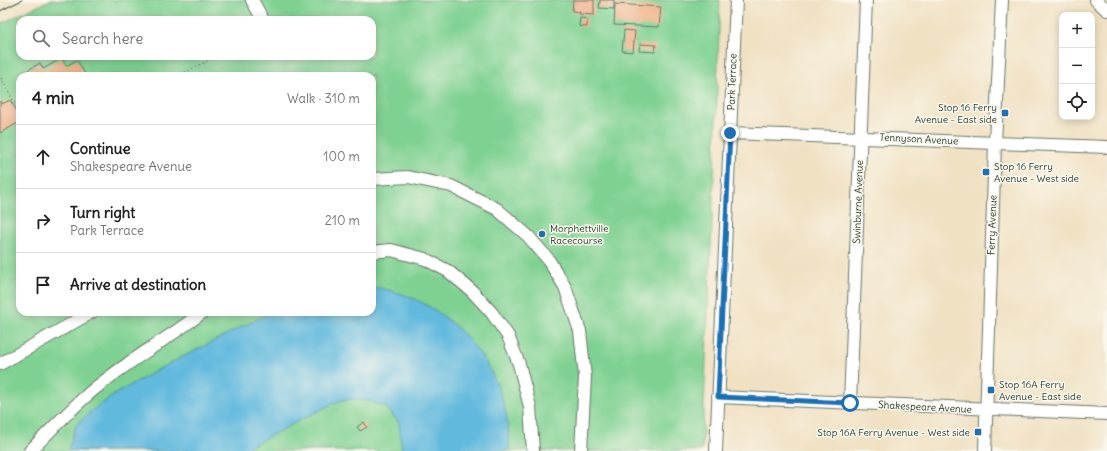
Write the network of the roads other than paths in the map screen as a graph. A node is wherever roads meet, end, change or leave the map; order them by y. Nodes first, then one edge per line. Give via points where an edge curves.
1 (252, 0) edge
2 (736, 0) edge
3 (866, 0) edge
4 (1002, 0) edge
5 (1096, 0) edge
6 (1107, 10) edge
7 (261, 16) edge
8 (730, 133) junction
9 (860, 137) junction
10 (995, 143) junction
11 (1107, 147) edge
12 (376, 179) edge
13 (376, 252) edge
14 (85, 316) edge
15 (198, 316) edge
16 (0, 364) edge
17 (718, 397) junction
18 (850, 403) junction
19 (986, 409) junction
20 (1107, 414) edge
21 (30, 451) edge
22 (533, 451) edge
23 (581, 451) edge
24 (716, 451) edge
25 (985, 451) edge

1 - 7 street
2 - 8 street, Park Terrace
3 - 9 street, Swinburne Avenue
4 - 10 street, Ferry Avenue
5 - 6 street
8 - 9 street, Tennyson Avenue
8 - 17 street, Park Terrace
9 - 10 street, Tennyson Avenue
9 - 18 street, Swinburne Avenue
10 - 11 street, Tennyson Avenue
10 - 19 street, Ferry Avenue
12 - 23 street via 408,177 451,186 497,209 528,236 548,259 565,287 580,331 585,377
13 - 22 street via 392,250 425,259 448,271 472,291 492,314 508,336 519,364 530,407
14 - 16 street
15 - 21 street via 97,386
17 - 18 street, Shakespeare Avenue
17 - 24 street, Park Terrace
18 - 19 street, Shakespeare Avenue
19 - 20 street, Shakespeare Avenue
19 - 25 street, Ferry Avenue

